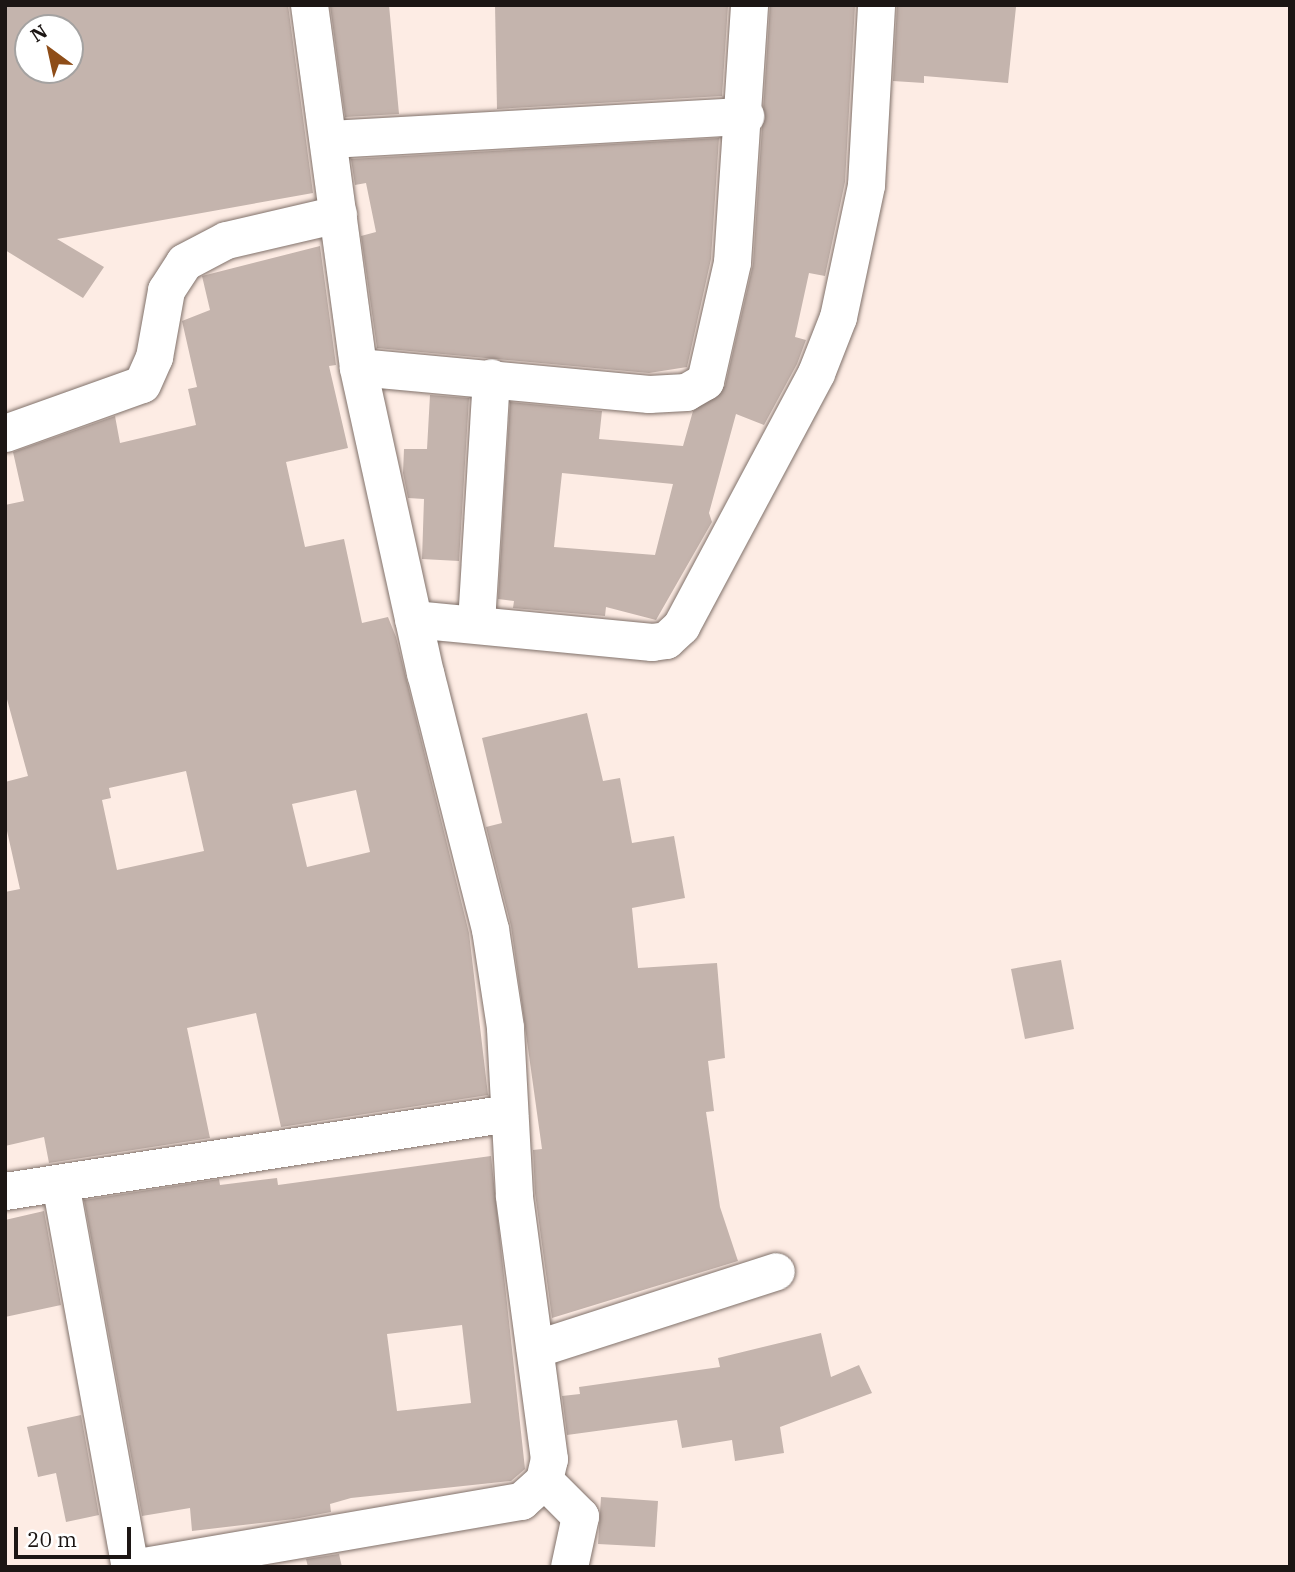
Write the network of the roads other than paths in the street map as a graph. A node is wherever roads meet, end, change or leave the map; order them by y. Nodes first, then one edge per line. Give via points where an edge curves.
1 (309, 5) edge
2 (748, 5) edge
3 (876, 5) edge
4 (745, 116) junction
5 (330, 139) junction
6 (338, 214) junction
7 (358, 366) junction
8 (491, 377) junction
9 (5, 432) edge
10 (413, 619) junction
11 (476, 623) junction
12 (509, 1113) junction
13 (60, 1183) junction
14 (5, 1191) edge
15 (776, 1271) dead end
16 (535, 1349) junction
17 (544, 1480) junction
18 (130, 1567) edge
19 (138, 1567) edge
20 (569, 1567) edge

1 - 5 street
2 - 4 street
3 - 11 street via 866,185 838,317 816,373 681,626 666,640 652,642
4 - 5 street
4 - 8 street via 732,262 705,381 686,392 649,394
5 - 6 street
6 - 7 street
6 - 9 street via 226,240 184,262 166,290 154,357 142,383
7 - 8 street
7 - 10 street
8 - 11 street
10 - 11 street
10 - 12 street via 490,929
12 - 13 street
12 - 16 street
13 - 14 street
13 - 18 street
15 - 16 street
16 - 17 street via 548,1459
17 - 19 street via 534,1493 503,1505
17 - 20 street via 580,1516

